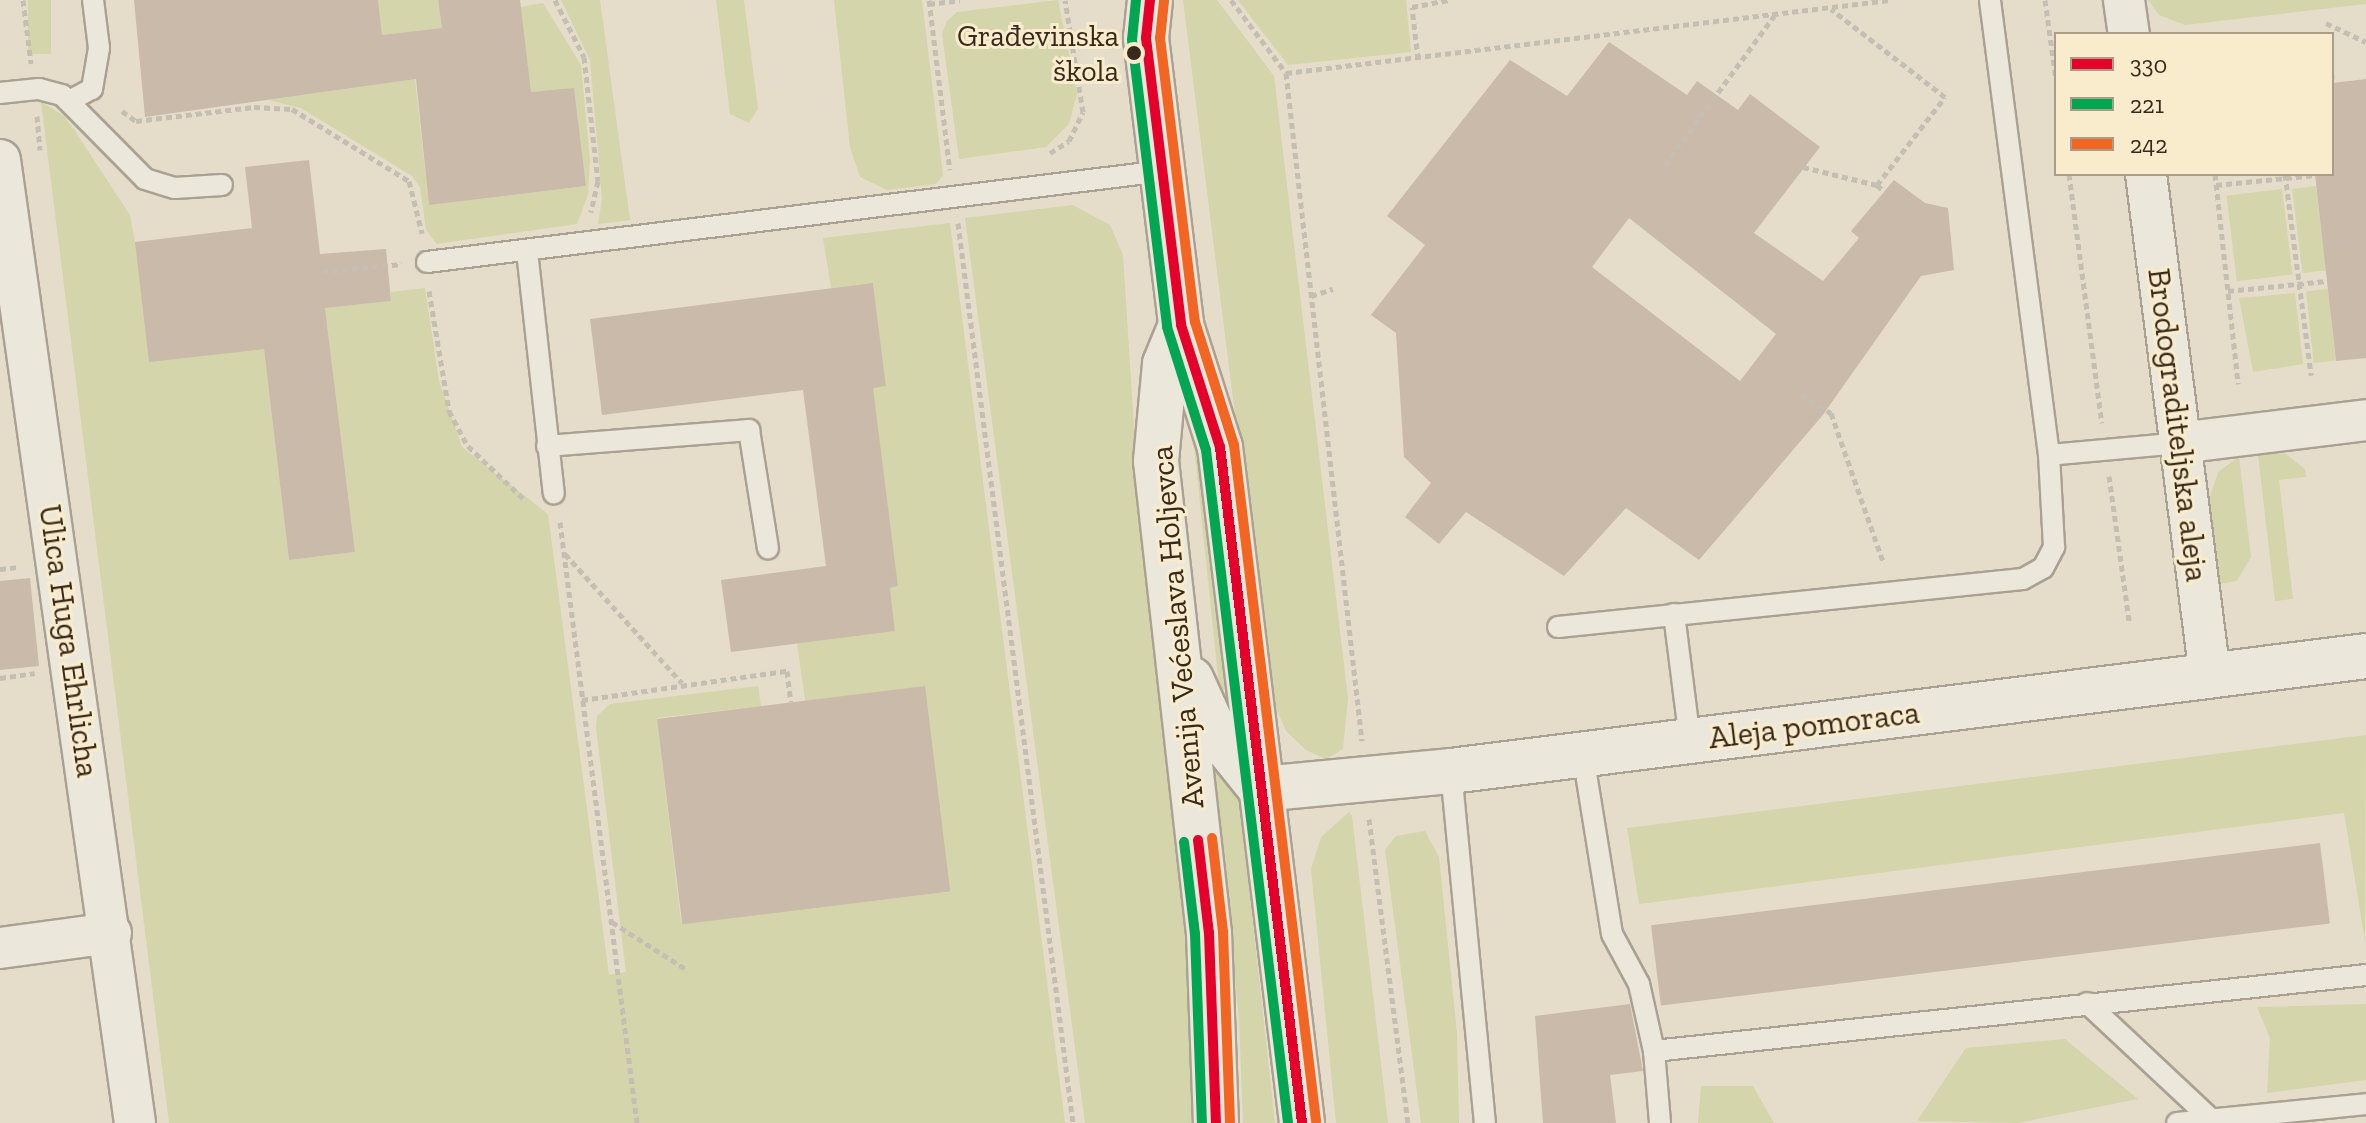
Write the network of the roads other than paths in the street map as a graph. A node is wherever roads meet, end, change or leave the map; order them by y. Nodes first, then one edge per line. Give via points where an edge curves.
1 (93, 0) edge
2 (1990, 0) edge
3 (2124, 0) edge
4 (1142, 13) edge
5 (2129, 32) edge
6 (0, 93) edge
7 (69, 101) junction
8 (0, 160) edge
9 (1163, 171) junction
10 (2146, 176) edge
11 (222, 185) dead end
12 (527, 251) junction
13 (427, 262) road end
14 (1181, 325) junction
15 (2366, 420) edge
16 (2180, 443) junction
17 (547, 446) junction
18 (2049, 455) junction
19 (554, 494) road end
20 (768, 548) dead end
21 (1674, 614) junction
22 (1172, 624) junction
23 (1558, 627) dead end
24 (2366, 656) edge
25 (2210, 676) junction
26 (1690, 741) junction
27 (1583, 755) junction
28 (1451, 771) junction
29 (1261, 789) junction
30 (111, 933) junction
31 (0, 948) edge
32 (2366, 975) edge
33 (2087, 1003) junction
34 (1654, 1051) junction
35 (2366, 1104) edge
36 (2209, 1117) junction
37 (135, 1123) edge
38 (1216, 1123) edge
39 (1302, 1123) edge
40 (1485, 1123) edge
41 (1660, 1123) edge
42 (2177, 1123) edge

1 - 7 lane via 99,48 92,89
2 - 18 lane
3 - 5 street
4 - 9 street, Avenija Većeslava Holjevca
6 - 7 lane via 39,89
7 - 11 lane via 145,179 175,188
8 - 30 street, Ulica Huga Ehrlicha
9 - 12 lane
9 - 14 street, Avenija Većeslava Holjevca
10 - 16 street, Brodograditeljska aleja
12 - 13 lane
12 - 17 lane
14 - 22 street, Avenija Većeslava Holjevca via 1165,364 1156,461
14 - 29 street, Avenija Većeslava Holjevca via 1220,447
15 - 16 street
16 - 18 lane
16 - 25 street, Brodograditeljska aleja
17 - 19 lane
17 - 20 lane via 749,430
18 - 21 lane via 2054,547 2043,568 2023,579
21 - 23 lane
21 - 26 lane
22 - 29 street via 1198,701 1235,762
22 - 38 street, Avenija Većeslava Holjevca via 1209,933
24 - 25 street, Aleja pomoraca
25 - 26 street, Aleja pomoraca
26 - 27 street, Aleja pomoraca
27 - 28 street, Aleja pomoraca
27 - 34 lane via 1612,934 1639,984
28 - 29 street, Aleja pomoraca
28 - 40 lane
29 - 39 street, Avenija Većeslava Holjevca
30 - 31 street
30 - 37 street, Ulica Huga Ehrlicha
32 - 33 lane
33 - 34 lane
33 - 36 lane
34 - 41 lane
35 - 36 lane
36 - 42 lane

